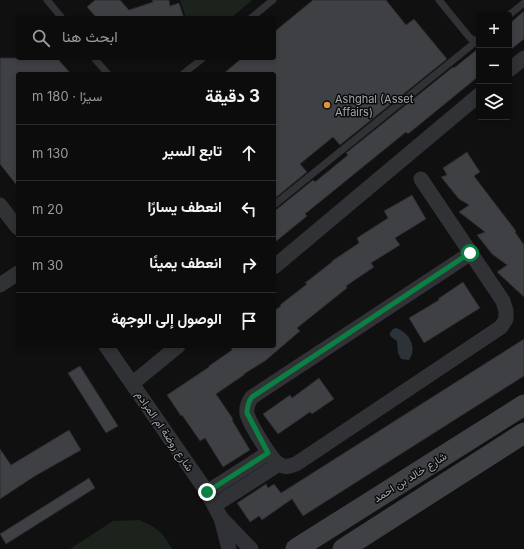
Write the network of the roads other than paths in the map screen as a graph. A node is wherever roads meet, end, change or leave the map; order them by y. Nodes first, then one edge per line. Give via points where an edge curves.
1 (47, 0) edge
2 (273, 0) edge
3 (438, 0) edge
4 (524, 3) edge
5 (512, 13) edge
6 (60, 16) edge
7 (253, 16) edge
8 (476, 40) edge
9 (476, 42) edge
10 (524, 58) edge
11 (96, 60) edge
12 (200, 60) edge
13 (512, 68) edge
14 (106, 72) edge
15 (186, 72) edge
16 (476, 98) edge
17 (421, 179) dead end
18 (276, 203) edge
19 (0, 205) edge
20 (16, 225) edge
21 (470, 253) junction
22 (276, 265) edge
23 (16, 274) edge
24 (0, 285) edge
25 (107, 348) edge
26 (176, 348) edge
27 (133, 383) junction
28 (524, 405) edge
29 (524, 432) edge
30 (268, 453) junction
31 (279, 464) junction
32 (214, 505) junction
33 (229, 549) edge
34 (251, 549) edge
35 (296, 549) edge
36 (343, 549) edge

1 - 6 lane
2 - 7 lane
3 - 8 lane via 470,38
4 - 5 lane
9 - 18 lane
10 - 13 street
11 - 14 lane
12 - 15 lane
16 - 22 street
17 - 21 street
19 - 20 street
21 - 30 street via 252,397 247,413
21 - 31 street via 503,301 506,319 502,327 296,464 287,467
23 - 24 street
25 - 27 street, شارع روضة ام المرادم
26 - 27 street
27 - 32 street, شارع روضة ام المرادم
28 - 35 main road, شارع خالد بن احمد
29 - 36 main road
30 - 31 street
30 - 32 street
31 - 32 street
32 - 33 street, شارع روضة ام المرادم
32 - 34 street, شارع روضة ام المرادم

